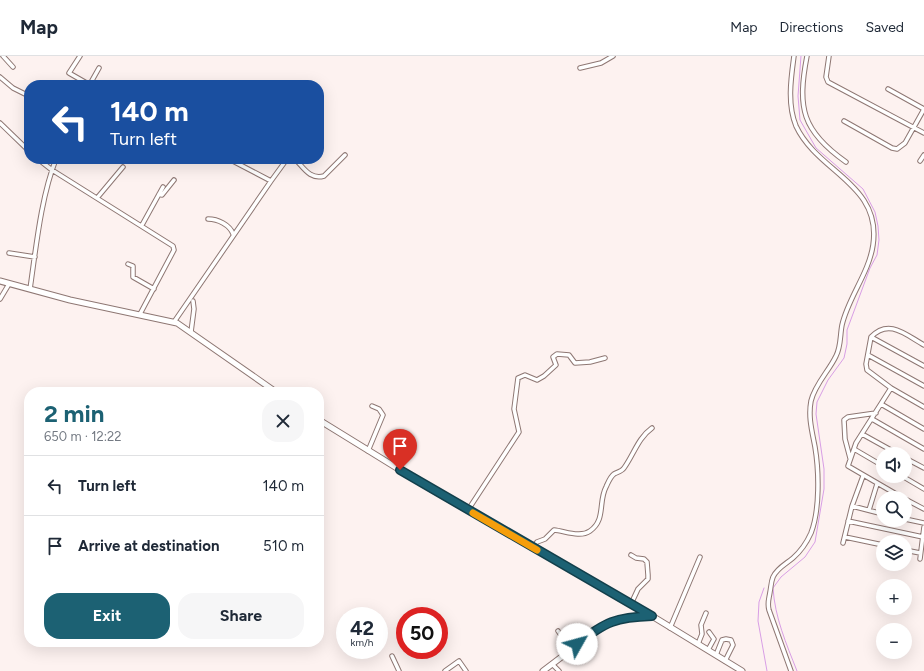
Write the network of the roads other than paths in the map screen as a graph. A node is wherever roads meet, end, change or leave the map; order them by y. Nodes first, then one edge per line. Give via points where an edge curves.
1 (3, 56) edge
2 (80, 56) edge
3 (613, 56) edge
4 (794, 56) edge
5 (807, 56) edge
6 (829, 56) edge
7 (14, 67) dead end
8 (99, 68) dead end
9 (580, 68) dead end
10 (0, 77) edge
11 (82, 80) edge
12 (92, 80) edge
13 (888, 89) dead end
14 (24, 94) edge
15 (924, 109) edge
16 (844, 121) dead end
17 (0, 123) edge
18 (914, 127) junction
19 (924, 133) edge
20 (24, 146) edge
21 (924, 155) edge
22 (345, 156) dead end
23 (920, 161) dead end
24 (846, 162) dead end
25 (44, 164) edge
26 (54, 164) edge
27 (238, 164) edge
28 (283, 164) edge
29 (300, 164) edge
30 (123, 167) dead end
31 (52, 170) junction
32 (174, 180) dead end
33 (270, 181) junction
34 (162, 187) dead end
35 (158, 194) junction
36 (97, 198) junction
37 (208, 219) dead end
38 (142, 225) junction
39 (233, 234) junction
40 (9, 253) dead end
41 (35, 257) junction
42 (128, 264) dead end
43 (0, 281) edge
44 (9, 284) junction
45 (30, 289) junction
46 (154, 289) junction
47 (0, 299) edge
48 (193, 301) dead end
49 (140, 314) junction
50 (174, 322) junction
51 (192, 332) junction
52 (870, 336) junction
53 (924, 345) edge
54 (868, 355) junction
55 (605, 358) dead end
56 (924, 366) edge
57 (924, 386) edge
58 (268, 387) edge
59 (891, 388) junction
60 (881, 404) junction
61 (372, 406) dead end
62 (924, 407) edge
63 (876, 413) junction
64 (872, 419) junction
65 (324, 423) edge
66 (652, 428) dead end
67 (924, 428) edge
68 (862, 434) junction
69 (885, 447) edge
70 (854, 449) junction
71 (924, 449) edge
72 (368, 451) junction
73 (850, 458) junction
74 (876, 462) edge
75 (912, 462) edge
76 (924, 468) edge
77 (863, 476) junction
78 (912, 482) edge
79 (877, 484) junction
80 (924, 489) edge
81 (889, 491) edge
82 (912, 503) edge
83 (852, 506) junction
84 (924, 509) edge
85 (468, 510) junction
86 (869, 510) junction
87 (876, 512) edge
88 (912, 520) edge
89 (848, 521) junction
90 (924, 523) edge
91 (924, 527) edge
92 (845, 537) junction
93 (923, 537) junction
94 (844, 543) dead end
95 (876, 544) edge
96 (534, 547) junction
97 (912, 551) edge
98 (920, 553) junction
99 (632, 555) dead end
100 (700, 557) dead end
101 (920, 559) dead end
102 (631, 604) junction
103 (706, 613) dead end
104 (652, 616) junction
105 (670, 628) junction
106 (558, 631) dead end
107 (709, 632) dead end
108 (698, 644) junction
109 (571, 649) junction
110 (708, 650) junction
111 (716, 655) junction
112 (392, 656) dead end
113 (725, 661) junction
114 (552, 664) junction
115 (399, 671) edge
116 (445, 671) edge
117 (466, 671) edge
118 (543, 671) edge
119 (559, 671) edge
120 (742, 671) edge
121 (791, 671) edge

1 - 7 street
2 - 11 street via 69,73
3 - 9 street via 601,63
4 - 121 street via 790,85 796,125 812,150 863,196 869,208 874,238 870,257 844,318 838,352 814,391 811,401 810,418 818,477 811,531 806,543 774,576 768,601
5 - 24 street via 803,90 806,117 816,136
6 - 18 street via 826,77 828,82
8 - 12 street
10 - 14 street
13 - 15 street
15 - 18 street
16 - 18 street via 895,149 902,147
17 - 20 street
18 - 19 street
21 - 23 street
22 - 29 street via 324,176 309,175
25 - 31 street
26 - 31 street
27 - 33 street
28 - 33 street
30 - 36 street
31 - 36 street
31 - 41 street
32 - 35 street via 162,195
33 - 39 street
34 - 35 street
35 - 38 street
36 - 38 street
37 - 39 street via 224,224
38 - 46 street via 174,247
39 - 50 street
40 - 41 street
41 - 45 street
42 - 46 street via 133,266 133,278
43 - 44 street
44 - 45 street
44 - 47 street
45 - 49 street
46 - 49 street
48 - 51 street
49 - 50 street
50 - 51 street
51 - 58 street
52 - 53 street via 888,327
52 - 54 street
52 - 56 street
54 - 57 street
54 - 59 street via 867,370
55 - 85 street via 575,363 569,355 557,354 553,357 556,365 540,379 536,380 526,375 518,378 514,409 519,432
59 - 60 street
59 - 62 street
60 - 63 street
60 - 67 street
61 - 72 street via 379,409 382,416
63 - 64 street
63 - 73 street via 848,417 844,420
64 - 68 street
64 - 71 street
65 - 72 street
66 - 96 street via 642,435 623,469 611,476 604,491 600,520 591,531 570,534 554,530
68 - 69 street
68 - 70 street
70 - 73 street
70 - 74 street
72 - 85 street
73 - 77 street via 848,467
75 - 76 street
77 - 79 street
77 - 83 street
78 - 80 street
79 - 81 street
79 - 86 street
82 - 84 street
83 - 86 street
83 - 89 street
85 - 96 street
86 - 87 street
88 - 90 street
89 - 92 street
89 - 93 street
91 - 93 street
92 - 94 street
92 - 95 street
93 - 98 street
96 - 102 street
97 - 98 street
98 - 101 street
99 - 102 street via 646,562 648,579 638,589
100 - 105 street
102 - 104 street
103 - 108 street
104 - 105 street
104 - 109 street via 616,620 593,632
105 - 108 street
106 - 109 street
107 - 110 street via 714,639
108 - 110 street
109 - 114 street
110 - 111 street
111 - 113 street
111 - 113 street via 722,640 731,640 733,645
112 - 115 street
113 - 120 street
114 - 118 street
114 - 119 street
116 - 117 street via 459,661

